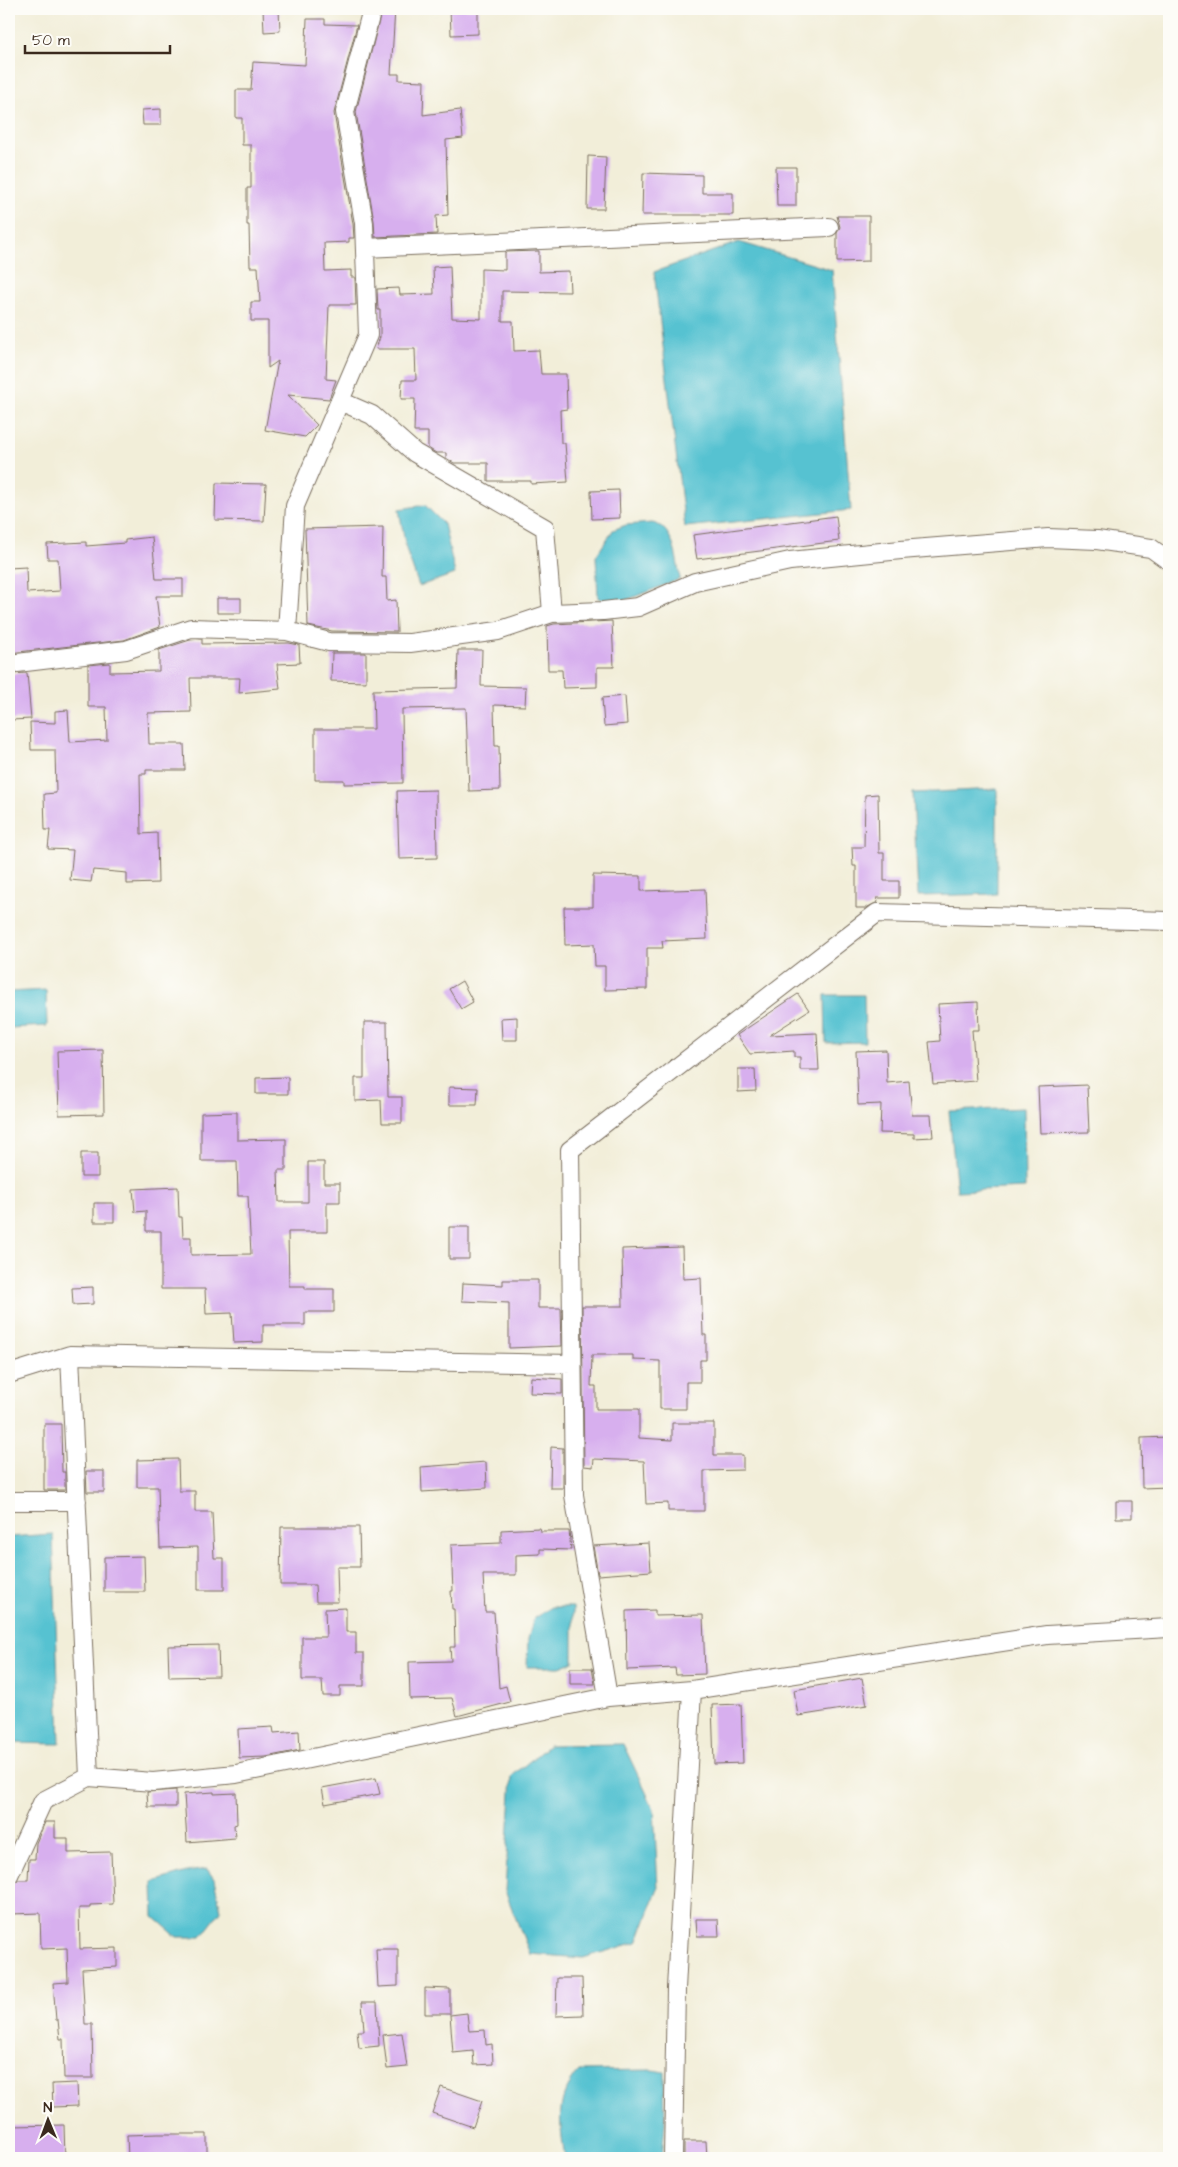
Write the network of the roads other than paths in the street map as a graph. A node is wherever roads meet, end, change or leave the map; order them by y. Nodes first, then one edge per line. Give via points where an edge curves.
1 (372, 9) edge
2 (829, 227) dead end
3 (365, 248) junction
4 (340, 401) junction
5 (1169, 561) edge
6 (552, 613) junction
7 (288, 631) junction
8 (9, 664) edge
9 (1169, 922) edge
10 (70, 1355) junction
11 (572, 1364) junction
12 (9, 1374) edge
13 (9, 1501) edge
14 (76, 1501) junction
15 (1169, 1628) edge
16 (692, 1690) junction
17 (608, 1697) junction
18 (88, 1777) junction
19 (9, 1875) edge
20 (673, 2158) edge

1 - 3 street via 345,112 364,223
2 - 3 street
3 - 4 street via 368,335
4 - 6 street via 372,415 415,453 545,528
4 - 7 street via 296,506
5 - 6 street via 1151,548 1097,540 1048,538 901,550 790,561 695,582 638,607
6 - 7 street via 498,631 410,643 329,642
7 - 8 street via 191,628 126,650
9 - 11 street via 877,913 570,1150
10 - 11 street
10 - 12 street
10 - 14 street
11 - 17 street via 574,1495
13 - 14 street
14 - 18 street
15 - 16 street via 1047,1635
16 - 17 street
16 - 20 street via 676,1989
17 - 18 street via 236,1774 153,1782
18 - 19 street via 43,1801

